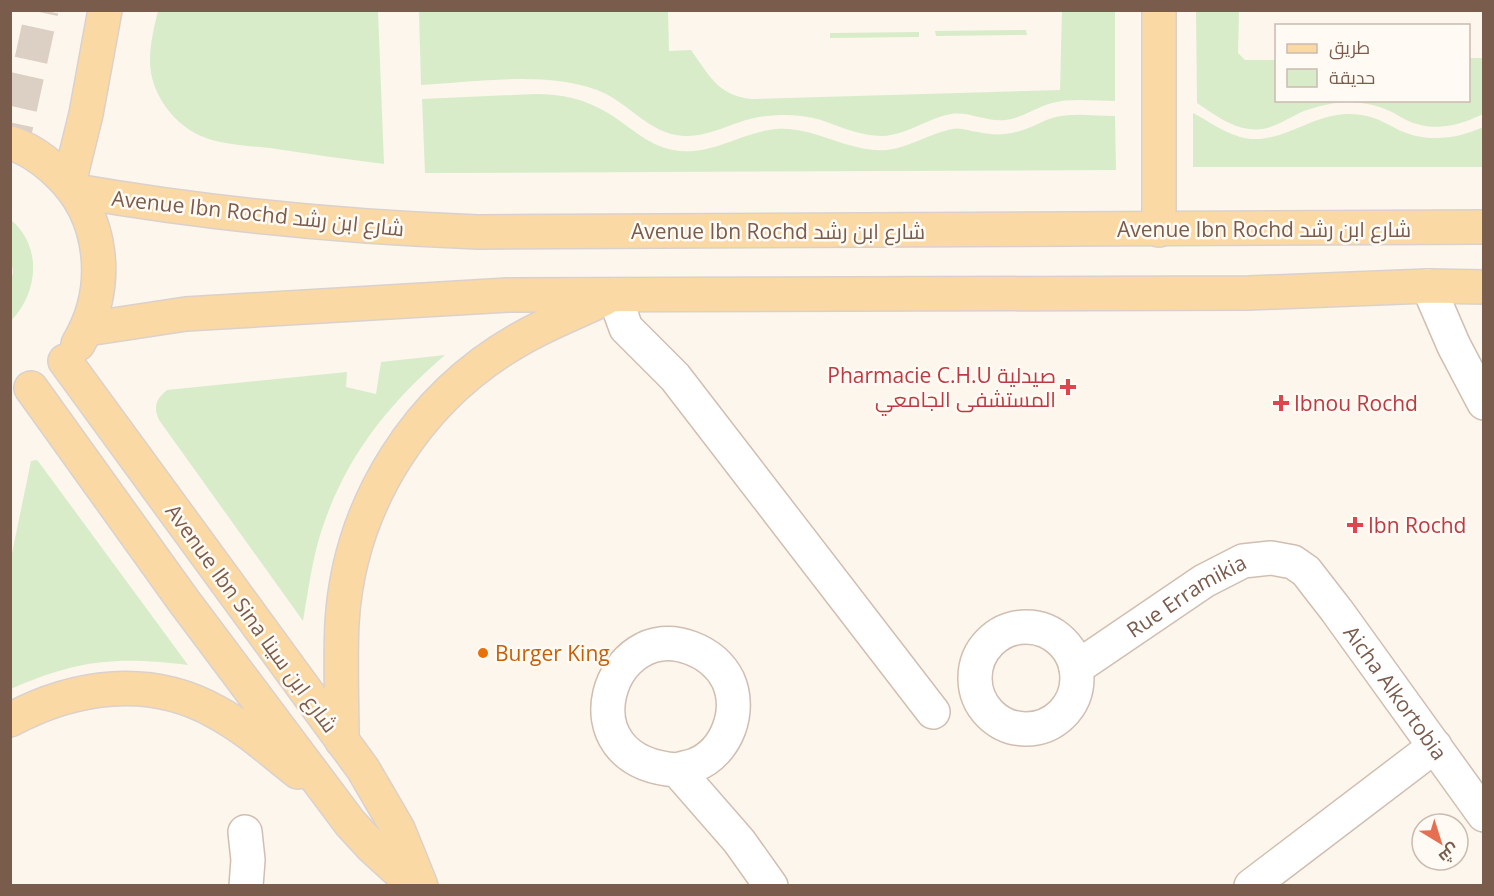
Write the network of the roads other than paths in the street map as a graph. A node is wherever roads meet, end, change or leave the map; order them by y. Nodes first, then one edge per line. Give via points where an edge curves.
1 (105, 10) edge
2 (1159, 10) edge
3 (10, 143) edge
4 (73, 187) junction
5 (1484, 228) edge
6 (1159, 230) junction
7 (1428, 286) junction
8 (1484, 287) edge
9 (614, 295) junction
10 (87, 329) junction
11 (65, 361) junction
12 (21, 393) edge
13 (1484, 403) edge
14 (1306, 572) joint
15 (1076, 668) dead end
16 (933, 712) dead end
17 (10, 720) edge
18 (342, 741) junction
19 (1435, 746) junction
20 (677, 770) dead end
21 (329, 796) junction
22 (1484, 815) edge
23 (245, 832) dead end
24 (246, 885) edge
25 (415, 885) edge
26 (422, 885) edge
27 (771, 885) edge
28 (1251, 885) edge

1 - 4 main road
2 - 6 main road
3 - 4 main road via 45,161
4 - 6 main road, Avenue Ibn Rochd شارع ابن رشد via 169,207 324,224 478,232
4 - 10 main road via 89,218 100,273
5 - 6 main road, Avenue Ibn Rochd شارع ابن رشد
7 - 8 main road
7 - 9 main road via 1249,293
7 - 13 street
9 - 10 main road via 508,295 327,304 186,314
9 - 16 street via 626,328 675,377
9 - 18 main road via 522,338 463,379 433,407 386,471 368,507 347,583 342,623
10 - 11 main road
11 - 12 main road
11 - 18 main road, Avenue Ibn Sina شارع ابن سينا
12 - 21 main road, Avenue Ibn Sina شارع ابن سينا via 183,600
14 - 15 street, Rue Erramikia via 1293,562 1271,558 1243,561 1204,582
14 - 19 street, Aicha Alkortobia
17 - 21 main road via 34,706 94,690 156,691 215,711
18 - 26 main road, Avenue Ibn Sina شارع ابن سينا via 398,829
19 - 22 street, Aicha Alkortobia
19 - 28 street
20 - 27 street via 739,841
21 - 25 main road, Avenue Ibn Sina شارع ابن سينا via 373,848
23 - 24 street

